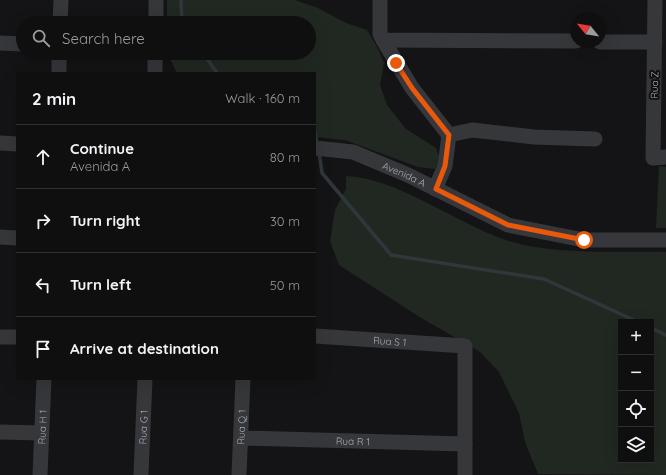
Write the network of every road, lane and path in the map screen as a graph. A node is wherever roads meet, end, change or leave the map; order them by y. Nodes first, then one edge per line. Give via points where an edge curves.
1 (61, 0) edge
2 (156, 0) edge
3 (380, 0) edge
4 (655, 0) edge
5 (60, 16) edge
6 (156, 16) edge
7 (383, 40) junction
8 (570, 41) edge
9 (606, 42) edge
10 (655, 42) junction
11 (0, 43) edge
12 (16, 44) edge
13 (59, 60) edge
14 (155, 60) edge
15 (59, 72) edge
16 (155, 72) edge
17 (449, 135) junction
18 (595, 139) dead end
19 (0, 143) edge
20 (16, 144) edge
21 (321, 148) edge
22 (666, 157) edge
23 (436, 189) junction
24 (0, 237) edge
25 (16, 238) edge
26 (666, 240) edge
27 (0, 336) edge
28 (316, 336) edge
29 (16, 337) edge
30 (44, 380) edge
31 (145, 380) edge
32 (243, 380) edge
33 (0, 432) edge
34 (41, 434) junction
35 (240, 438) junction
36 (465, 444) junction
37 (40, 475) edge
38 (141, 475) edge
39 (239, 475) edge
40 (465, 475) edge

1 - 5 street
2 - 6 street
3 - 7 street via 380,34
4 - 10 street, Rua Z
7 - 8 street
7 - 17 street via 412,88
9 - 10 street
10 - 22 street, Rua Z via 653,158
11 - 12 street
13 - 15 street
14 - 16 street
17 - 18 street via 472,130
17 - 23 street via 445,166
19 - 20 street
21 - 23 street, Avenida A via 353,152
23 - 26 street, Avenida A via 508,225 584,240
24 - 25 street
27 - 29 street
28 - 36 street, Rua S 1 via 465,346
30 - 34 street, Rua H 1
31 - 38 street, Rua G 1
32 - 35 street, Rua Q 1
33 - 34 street
34 - 37 street, Rua H 1
35 - 36 street, Rua R 1
35 - 39 street, Rua Q 1
36 - 40 street

